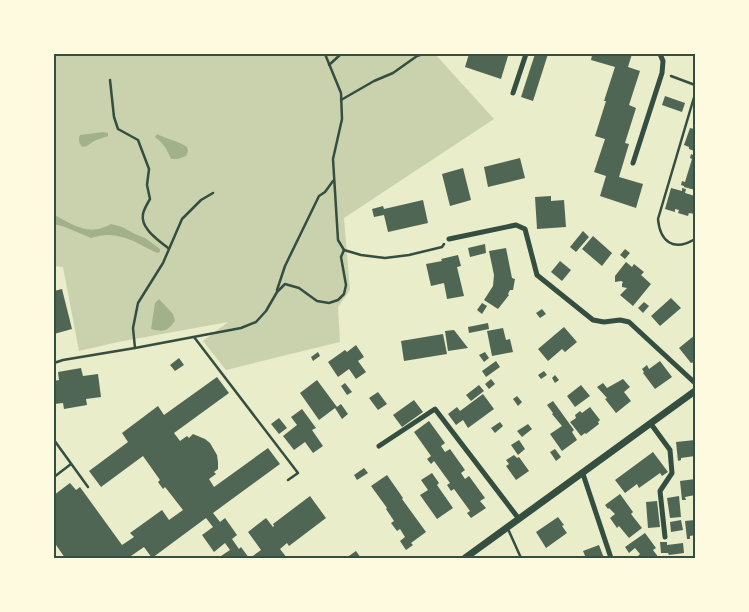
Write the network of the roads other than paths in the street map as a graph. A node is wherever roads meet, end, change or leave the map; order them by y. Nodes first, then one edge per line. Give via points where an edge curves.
1 (526, 54) edge
2 (660, 54) edge
3 (513, 93) dead end
4 (633, 163) dead end
5 (449, 239) road end
6 (695, 383) edge
7 (695, 391) edge
8 (651, 424) junction
9 (54, 440) edge
10 (379, 446) dead end
11 (71, 464) junction
12 (583, 474) junction
13 (54, 477) edge
14 (88, 487) dead end
15 (519, 519) junction
16 (507, 528) junction
17 (666, 536) dead end
18 (465, 558) edge
19 (521, 558) edge
20 (611, 558) edge

1 - 3 street
2 - 4 street via 662,73
5 - 6 street via 516,225 525,229 536,274 593,320 629,322
7 - 8 street
8 - 12 street
8 - 17 street via 670,450 672,473 660,491
9 - 11 lane
10 - 15 street via 435,409
11 - 13 lane
11 - 14 lane
12 - 15 street
12 - 20 street
15 - 16 street
16 - 18 street
16 - 19 lane

